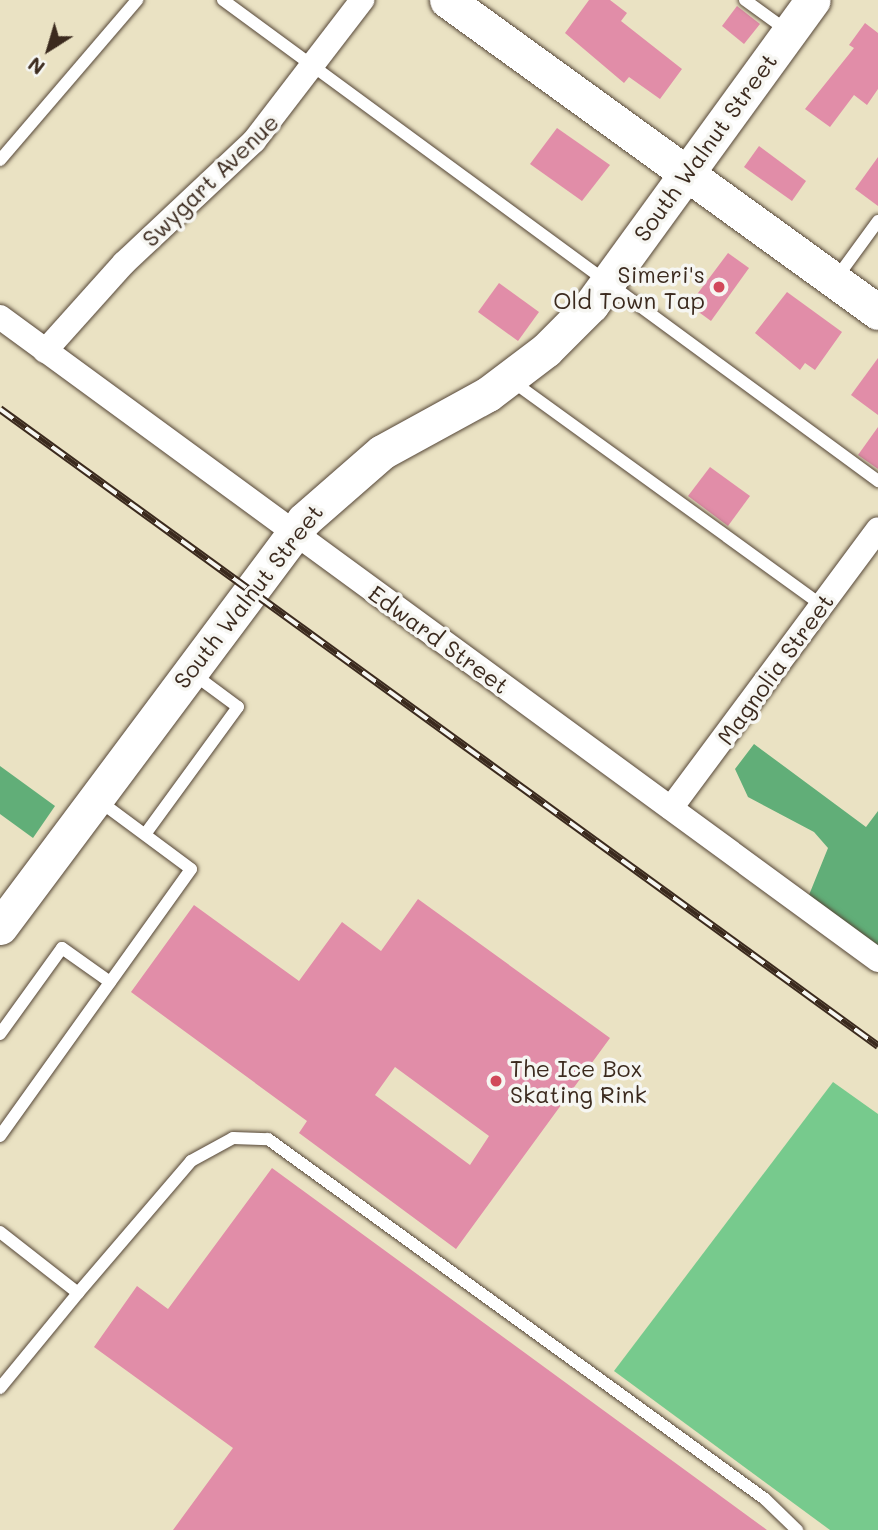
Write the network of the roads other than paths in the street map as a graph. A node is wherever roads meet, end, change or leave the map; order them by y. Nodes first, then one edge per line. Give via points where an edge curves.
1 (137, 0) edge
2 (223, 0) edge
3 (362, 0) edge
4 (447, 0) edge
5 (745, 0) edge
6 (813, 0) edge
7 (790, 32) junction
8 (315, 67) junction
9 (0, 160) edge
10 (687, 173) junction
11 (878, 221) edge
12 (835, 281) junction
13 (606, 282) junction
14 (878, 312) edge
15 (0, 317) edge
16 (45, 351) junction
17 (509, 379) junction
18 (878, 481) edge
19 (878, 529) edge
20 (294, 534) junction
21 (821, 605) junction
22 (189, 670) junction
23 (95, 798) junction
24 (671, 808) junction
25 (146, 833) junction
26 (0, 927) edge
27 (878, 960) edge
28 (110, 982) junction
29 (0, 1034) edge
30 (0, 1136) edge
31 (0, 1232) edge
32 (78, 1293) junction
33 (0, 1388) edge
34 (797, 1530) edge

1 - 9 lane
2 - 8 lane
3 - 8 street, Swygart Avenue
4 - 10 street
5 - 7 lane
6 - 7 street, South Walnut Street
7 - 10 street, South Walnut Street
8 - 13 lane
8 - 16 street, Swygart Avenue via 254,141 124,263
10 - 12 street
10 - 13 street, South Walnut Street
11 - 12 lane
12 - 14 street
13 - 17 street, South Walnut Street via 546,350
13 - 18 lane
15 - 16 street, Edward Street
16 - 20 street, Edward Street
17 - 20 street, South Walnut Street via 382,452 321,502
17 - 21 lane
19 - 21 street, Magnolia Street
20 - 22 street, South Walnut Street
20 - 24 street, Edward Street
21 - 24 street, Magnolia Street
22 - 23 street, South Walnut Street
22 - 25 lane via 238,706
23 - 25 lane
23 - 26 street, South Walnut Street
24 - 27 street, Edward Street
25 - 28 lane via 191,869
28 - 29 lane via 62,948
28 - 30 lane
31 - 32 lane
32 - 33 lane
32 - 34 lane via 191,1161 233,1138 268,1139 765,1499

